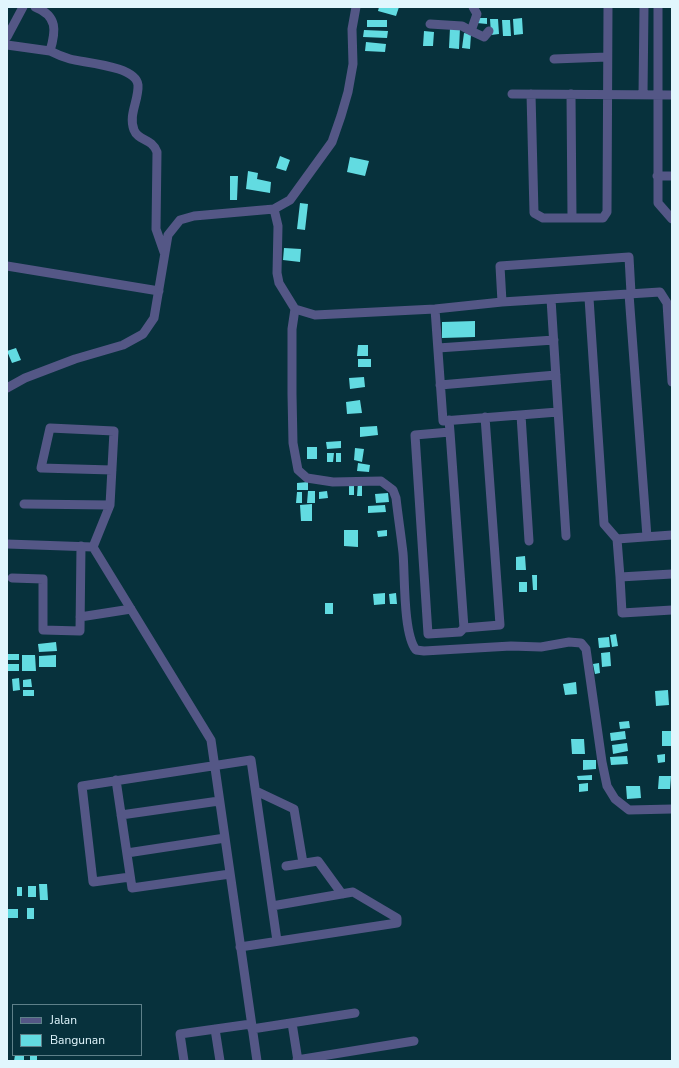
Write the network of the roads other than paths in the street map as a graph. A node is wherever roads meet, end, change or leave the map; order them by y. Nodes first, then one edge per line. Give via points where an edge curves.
1 (23, 7) edge
2 (35, 7) edge
3 (356, 7) edge
4 (473, 7) edge
5 (608, 7) edge
6 (644, 7) edge
7 (658, 7) edge
8 (430, 24) dead end
9 (471, 31) junction
10 (489, 31) dead end
11 (7, 37) edge
12 (7, 45) edge
13 (50, 51) junction
14 (607, 57) junction
15 (554, 59) dead end
16 (512, 94) dead end
17 (531, 94) junction
18 (571, 94) junction
19 (607, 94) junction
20 (643, 95) junction
21 (657, 95) junction
22 (672, 95) edge
23 (657, 176) junction
24 (672, 176) edge
25 (274, 209) junction
26 (572, 218) junction
27 (672, 219) edge
28 (165, 255) junction
29 (7, 266) edge
30 (158, 290) junction
31 (630, 294) junction
32 (589, 298) junction
33 (551, 299) junction
34 (502, 302) junction
35 (670, 303) edge
36 (295, 309) junction
37 (435, 309) junction
38 (554, 340) junction
39 (438, 348) junction
40 (556, 376) junction
41 (672, 382) edge
42 (440, 385) junction
43 (7, 388) edge
44 (558, 412) junction
45 (521, 415) junction
46 (485, 417) junction
47 (449, 420) junction
48 (450, 432) junction
49 (112, 470) junction
50 (24, 504) dead end
51 (110, 505) junction
52 (672, 535) edge
53 (566, 536) dead end
54 (647, 537) junction
55 (617, 539) junction
56 (529, 541) dead end
57 (7, 544) edge
58 (81, 546) junction
59 (93, 547) junction
60 (672, 574) edge
61 (620, 577) junction
62 (12, 578) dead end
63 (131, 609) junction
64 (672, 610) edge
65 (80, 617) junction
66 (464, 628) junction
67 (214, 765) junction
68 (116, 780) junction
69 (256, 791) junction
70 (219, 801) junction
71 (672, 809) edge
72 (121, 815) junction
73 (225, 838) junction
74 (127, 853) junction
75 (303, 863) junction
76 (286, 866) dead end
77 (230, 874) junction
78 (130, 877) junction
79 (342, 894) junction
80 (272, 906) junction
81 (277, 941) junction
82 (240, 947) junction
83 (356, 1013) dead end
84 (292, 1023) junction
85 (252, 1026) junction
86 (215, 1029) junction
87 (414, 1041) dead end
88 (298, 1060) edge
89 (184, 1061) edge
90 (220, 1061) edge
91 (256, 1061) edge

1 - 11 street
2 - 13 street via 47,13 54,23 55,36
3 - 25 street via 352,29 353,64 332,142 290,200
4 - 9 street via 477,14
5 - 14 street
6 - 20 street
7 - 21 street
8 - 9 street via 462,26
9 - 10 street via 484,37
12 - 13 street
13 - 28 street via 131,74 136,79 138,85 133,109 133,129 136,135 150,141 157,152 156,229
14 - 15 street
14 - 19 street
16 - 17 street
17 - 18 street
17 - 26 street via 534,213 543,218
18 - 19 street
18 - 26 street
19 - 20 street
19 - 26 street via 606,214 600,218
20 - 21 street
21 - 22 street
21 - 23 street
23 - 24 street
23 - 27 street via 658,203
25 - 28 street via 194,216 180,220 168,235
25 - 36 street via 278,226 279,283
28 - 30 street
29 - 30 street
30 - 43 street via 154,318 143,334 123,345 75,359 25,378
31 - 32 street
31 - 34 street via 629,257 500,266
31 - 35 street via 660,292
31 - 54 street
32 - 33 street
32 - 55 street via 604,524
33 - 34 street
33 - 38 street
34 - 37 street
35 - 41 street
36 - 37 street via 314,315
36 - 71 street via 292,329 292,394 293,443 298,470 307,478 333,482 381,481 393,490 403,552 409,632 416,650 424,652 581,643 586,649 607,786 615,799 630,810
37 - 39 street
38 - 39 street
38 - 40 street
39 - 42 street
40 - 42 street
40 - 44 street
42 - 47 street via 443,420
44 - 45 street
44 - 53 street
45 - 46 street
45 - 56 street
46 - 47 street
46 - 66 street via 500,625
47 - 48 street
48 - 66 street
48 - 66 street via 415,435 428,634 460,632
49 - 49 street via 41,468 50,428 114,431
49 - 51 street
50 - 51 street
51 - 59 street
52 - 54 street
54 - 55 street
55 - 61 street
57 - 58 street
58 - 59 street
58 - 65 street
59 - 63 street
60 - 61 street
61 - 64 street via 622,613
62 - 65 street via 43,579 43,630 80,631
63 - 65 street
63 - 67 street via 211,740
67 - 68 street
67 - 69 street via 251,760
67 - 70 street
68 - 72 street
68 - 78 street via 82,786 93,882
69 - 75 street via 294,809
69 - 80 street
70 - 72 street
70 - 73 street
72 - 74 street
73 - 74 street
73 - 77 street
74 - 78 street
75 - 76 street
75 - 79 street via 318,861
77 - 78 street via 132,888
77 - 82 street
79 - 80 street
79 - 81 street via 353,892 397,918 397,923
80 - 81 street
81 - 82 street
82 - 85 street
83 - 84 street
84 - 85 street
84 - 88 street
85 - 86 street
85 - 91 street
86 - 89 street via 180,1034
86 - 90 street
87 - 88 street

